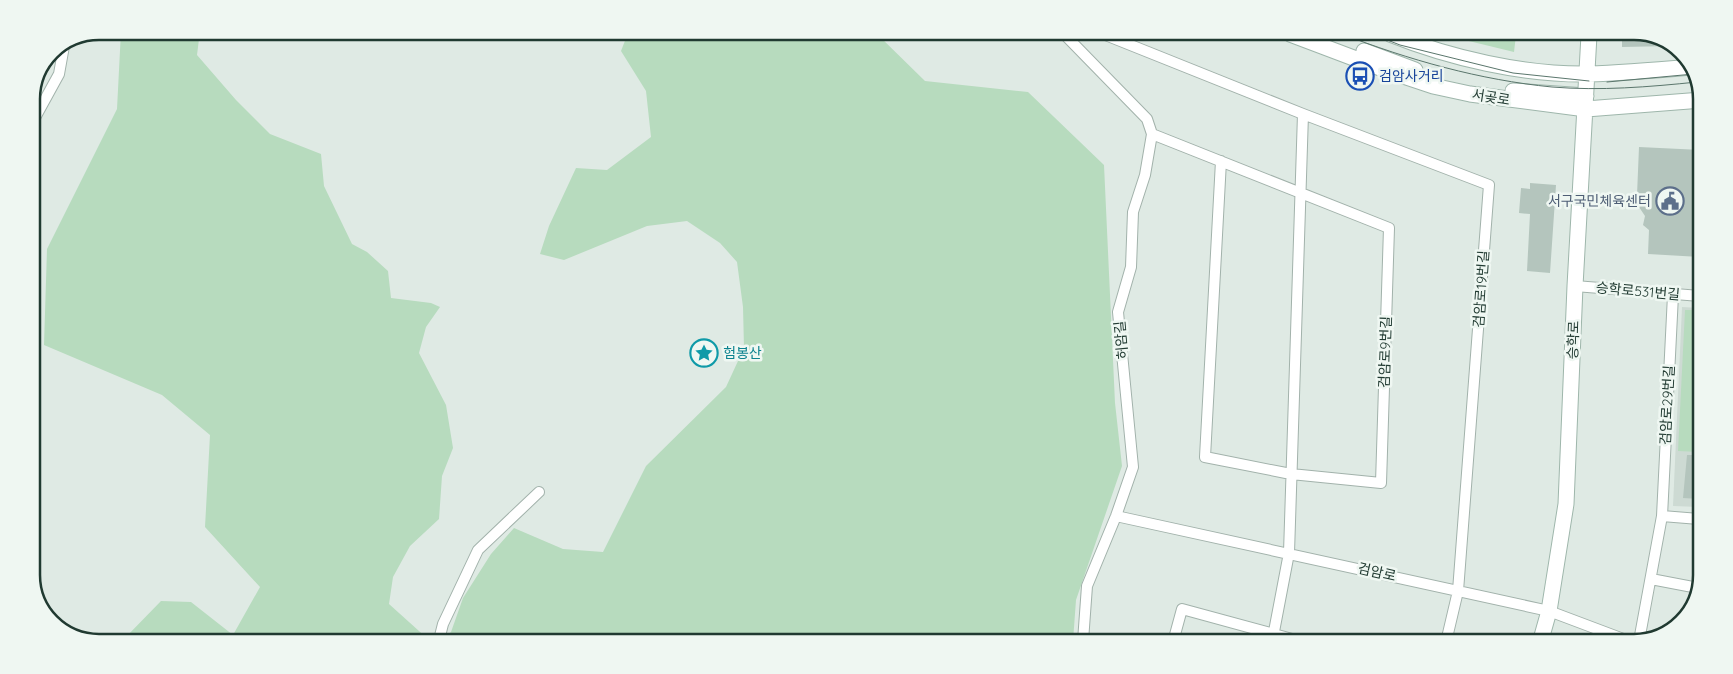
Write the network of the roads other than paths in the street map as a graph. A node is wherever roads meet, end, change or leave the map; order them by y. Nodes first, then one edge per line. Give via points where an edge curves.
1 (1070, 40) edge
2 (1117, 40) edge
3 (1306, 40) edge
4 (1333, 40) edge
5 (1408, 40) edge
6 (1589, 40) edge
7 (63, 52) edge
8 (1684, 68) edge
9 (1587, 74) junction
10 (1693, 100) edge
11 (1586, 103) junction
12 (40, 109) edge
13 (1303, 114) junction
14 (1152, 134) junction
15 (1221, 160) junction
16 (1300, 191) junction
17 (1575, 286) junction
18 (1673, 295) junction
19 (1693, 296) edge
20 (1291, 474) junction
21 (540, 492) dead end
22 (1116, 516) junction
23 (1662, 516) junction
24 (1693, 519) edge
25 (1289, 553) junction
26 (1651, 579) junction
27 (1692, 587) edge
28 (1458, 590) junction
29 (1549, 611) junction
30 (1641, 633) edge
31 (441, 634) edge
32 (1084, 634) edge
33 (1175, 634) edge
34 (1260, 634) edge
35 (1274, 634) edge
36 (1448, 634) edge
37 (1542, 634) edge
38 (1610, 634) edge

1 - 14 street via 1147,119
2 - 13 street
3 - 11 main road, 서곶로 via 1433,86 1470,94
4 - 11 main road, 서곶로 via 1452,81
5 - 9 main road via 1467,59 1519,69
6 - 9 main road, 승학로
7 - 12 street via 59,74
8 - 9 main road
9 - 11 main road, 승학로
10 - 11 main road, 서곶로
11 - 17 main road, 승학로
13 - 16 street
13 - 28 street, 검암로19번길 via 1489,184
14 - 15 street
14 - 22 street, 허암길 via 1145,175 1133,212 1131,267 1118,312 1133,468
15 - 16 street
15 - 20 street, 검암로9번길 via 1205,457
16 - 20 street
16 - 20 street, 검암로9번길 via 1389,228 1381,483
17 - 18 street, 승학로531번길
17 - 29 main road, 승학로 via 1566,504
18 - 19 street, 승학로531번길
18 - 23 street, 검암로29번길
20 - 25 street
21 - 31 street via 478,550
22 - 25 street, 검암로
22 - 32 street, 허암길 via 1087,586
23 - 24 street
23 - 26 street, 검암로29번길
25 - 28 street, 검암로
25 - 35 street
26 - 27 street
26 - 30 street, 검암로29번길
28 - 29 street, 검암로
28 - 36 street
29 - 37 main road, 승학로
29 - 38 street, 검암로
33 - 34 street via 1182,609

